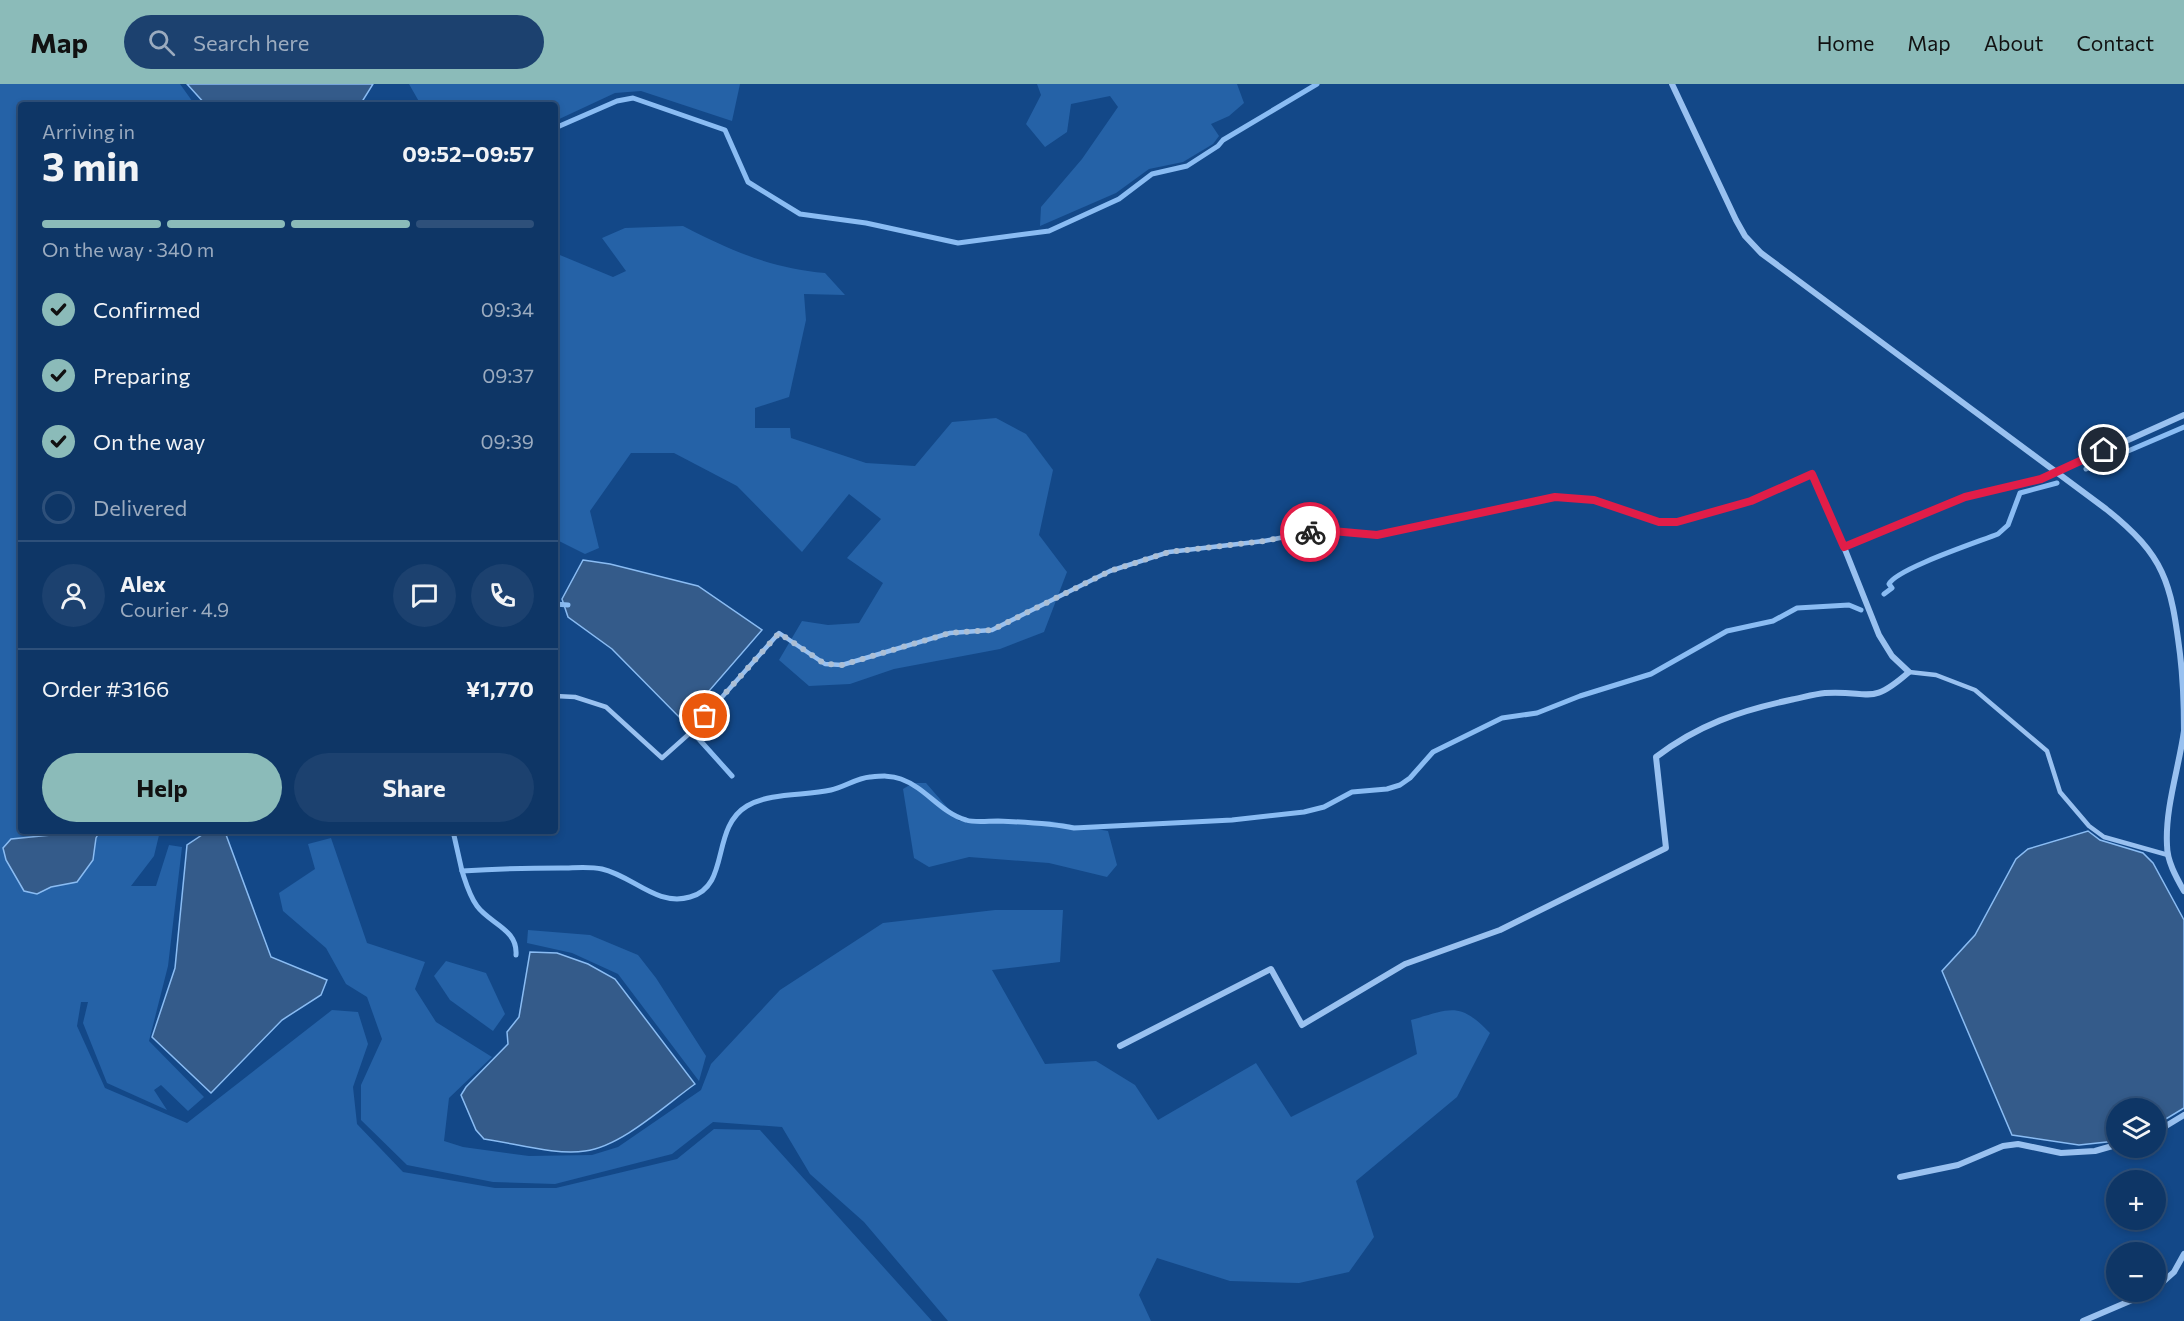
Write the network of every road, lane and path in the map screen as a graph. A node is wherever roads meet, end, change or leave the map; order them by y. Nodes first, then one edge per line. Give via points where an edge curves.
1 (1672, 84) edge
2 (2184, 415) edge
3 (2057, 472) junction
4 (1844, 547) junction
5 (1909, 672) junction
6 (558, 696) edge
7 (2168, 855) junction
8 (2184, 891) edge
9 (1119, 1046) dead end
10 (2184, 1115) edge
11 (2166, 1126) edge
12 (2106, 1148) edge
13 (1900, 1177) dead end
14 (2184, 1254) edge
15 (2166, 1279) edge
16 (2128, 1302) edge
17 (2083, 1321) edge

1 - 3 street via 1736,220 1761,253
2 - 3 street
3 - 4 street via 1965,497
3 - 7 street via 2136,533 2165,577 2174,602 2184,730 2166,844
4 - 5 street via 1879,635 1892,656
4 - 6 lane via 1812,474 1751,501 1677,522 1659,522 1594,500 1555,497 1377,535 1321,530 1169,552 1110,571 992,630 950,633 842,665 825,664 779,633 662,759 606,707
5 - 7 lane via 1936,675 1975,690 2047,751 2060,792 2089,826 2104,837
5 - 9 street via 1888,690 1870,696 1825,693 1741,711 1671,746 1656,757 1666,848 1500,930 1405,964 1302,1025 1271,969
7 - 8 street
10 - 11 street
12 - 13 street via 2061,1153 2018,1144 2003,1146 1958,1165
14 - 15 street
16 - 17 street

